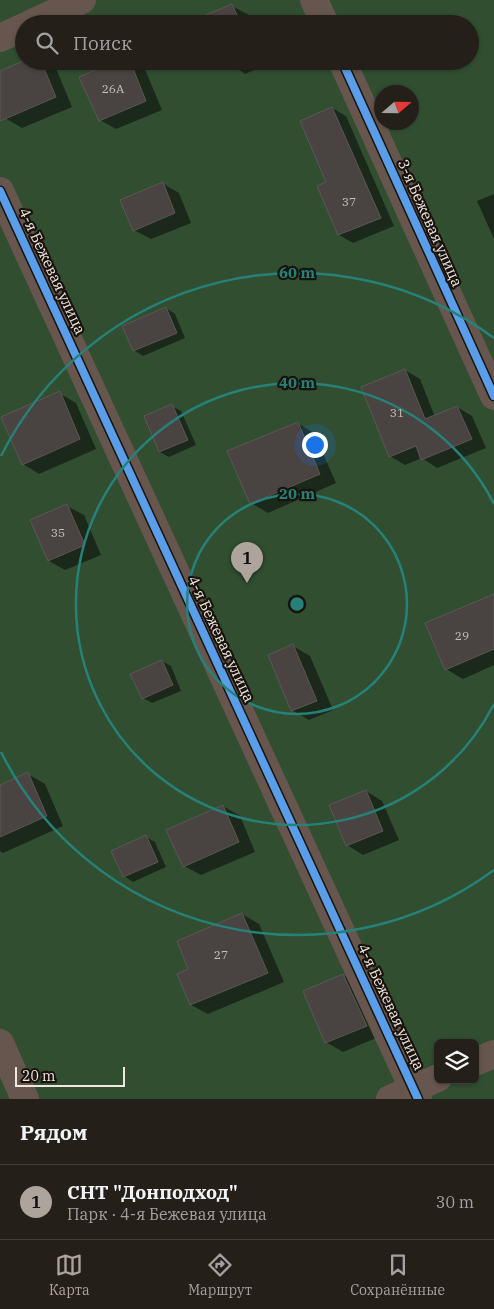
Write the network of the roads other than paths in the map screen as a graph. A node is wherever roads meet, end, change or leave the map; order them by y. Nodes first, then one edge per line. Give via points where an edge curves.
1 (82, 0) edge
2 (314, 0) edge
3 (50, 15) edge
4 (321, 15) edge
5 (15, 31) edge
6 (0, 38) edge
7 (346, 70) edge
8 (0, 191) edge
9 (494, 396) edge
10 (0, 1043) edge
11 (494, 1054) edge
12 (479, 1060) edge
13 (434, 1080) edge
14 (407, 1096) edge
15 (25, 1099) edge

1 - 3 street
2 - 4 street
5 - 6 street
7 - 9 street, 3-я Бежевая улица
8 - 14 street, 4-я Бежевая улица
10 - 15 street
11 - 12 street
13 - 14 street

